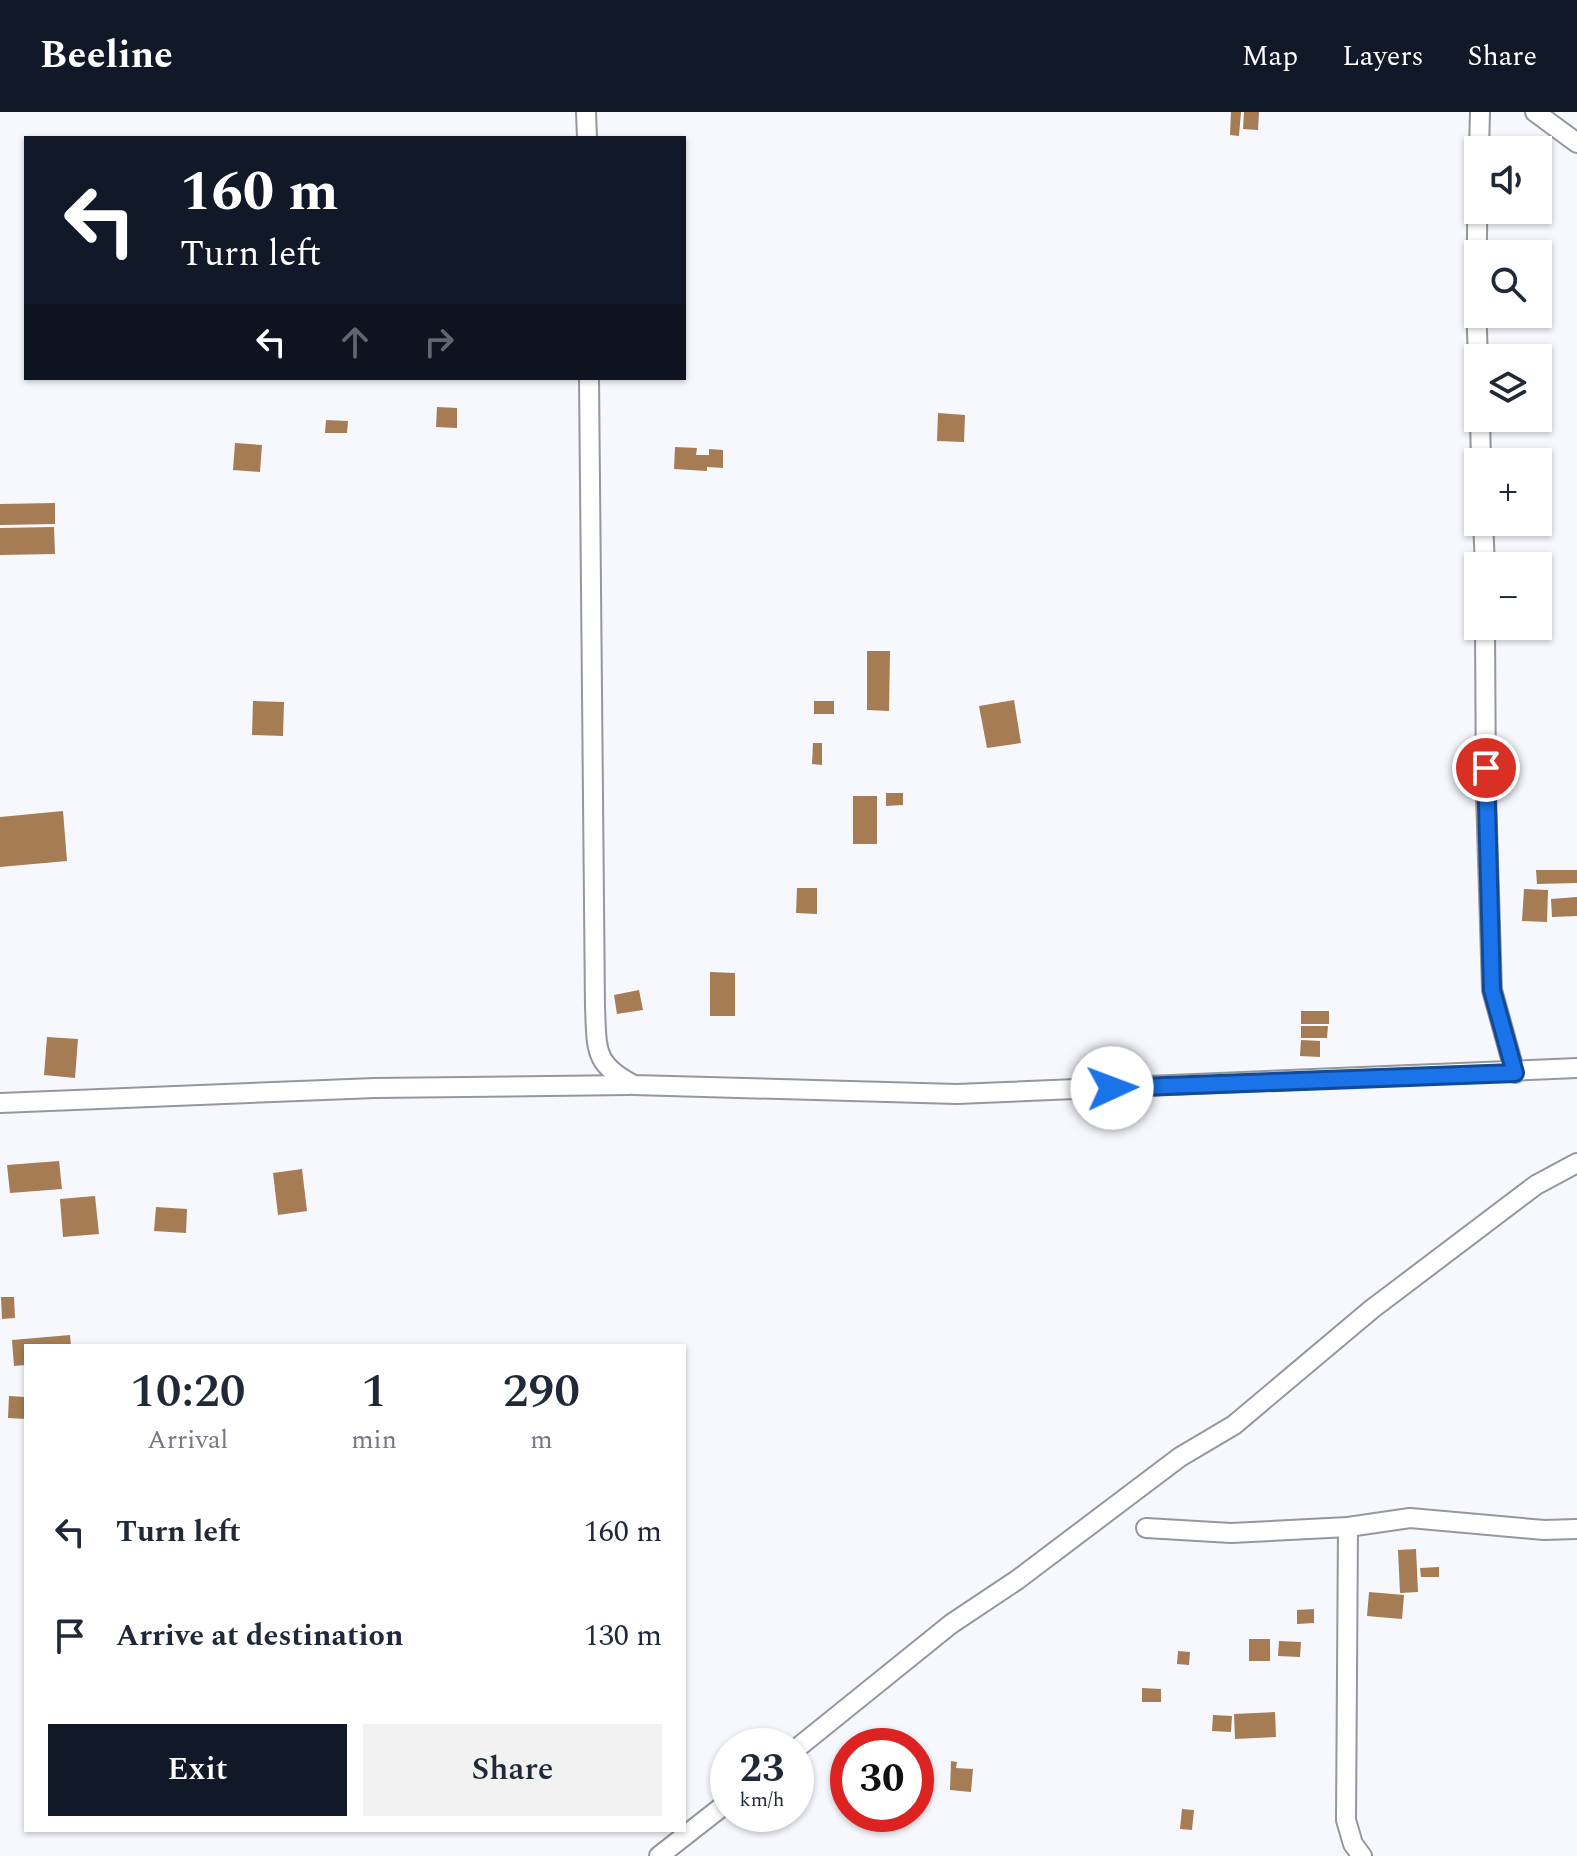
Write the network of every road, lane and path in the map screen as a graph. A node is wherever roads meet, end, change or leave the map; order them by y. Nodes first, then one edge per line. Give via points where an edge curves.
1 (586, 112) edge
2 (1480, 112) edge
3 (1535, 112) edge
4 (587, 136) edge
5 (1479, 136) edge
6 (1577, 143) edge
7 (1477, 224) edge
8 (1477, 344) edge
9 (589, 380) edge
10 (1485, 640) edge
11 (1577, 1068) edge
12 (1515, 1073) junction
13 (634, 1085) junction
14 (0, 1103) edge
15 (1577, 1163) edge
16 (1348, 1527) junction
17 (1146, 1528) dead end
18 (1577, 1529) edge
19 (814, 1734) edge
20 (710, 1816) edge
21 (659, 1856) edge
22 (1362, 1856) edge

1 - 4 street
2 - 5 street
3 - 6 street
7 - 8 street
9 - 13 street via 596,1022 598,1053 613,1074
10 - 12 street via 1492,990
11 - 12 street
12 - 13 street via 957,1094
13 - 14 street via 375,1088
15 - 19 street via 1536,1185 1372,1309 1234,1425 1180,1457 951,1624
16 - 17 street via 1231,1533
16 - 18 street via 1410,1518
16 - 22 street via 1346,1820
20 - 21 street

